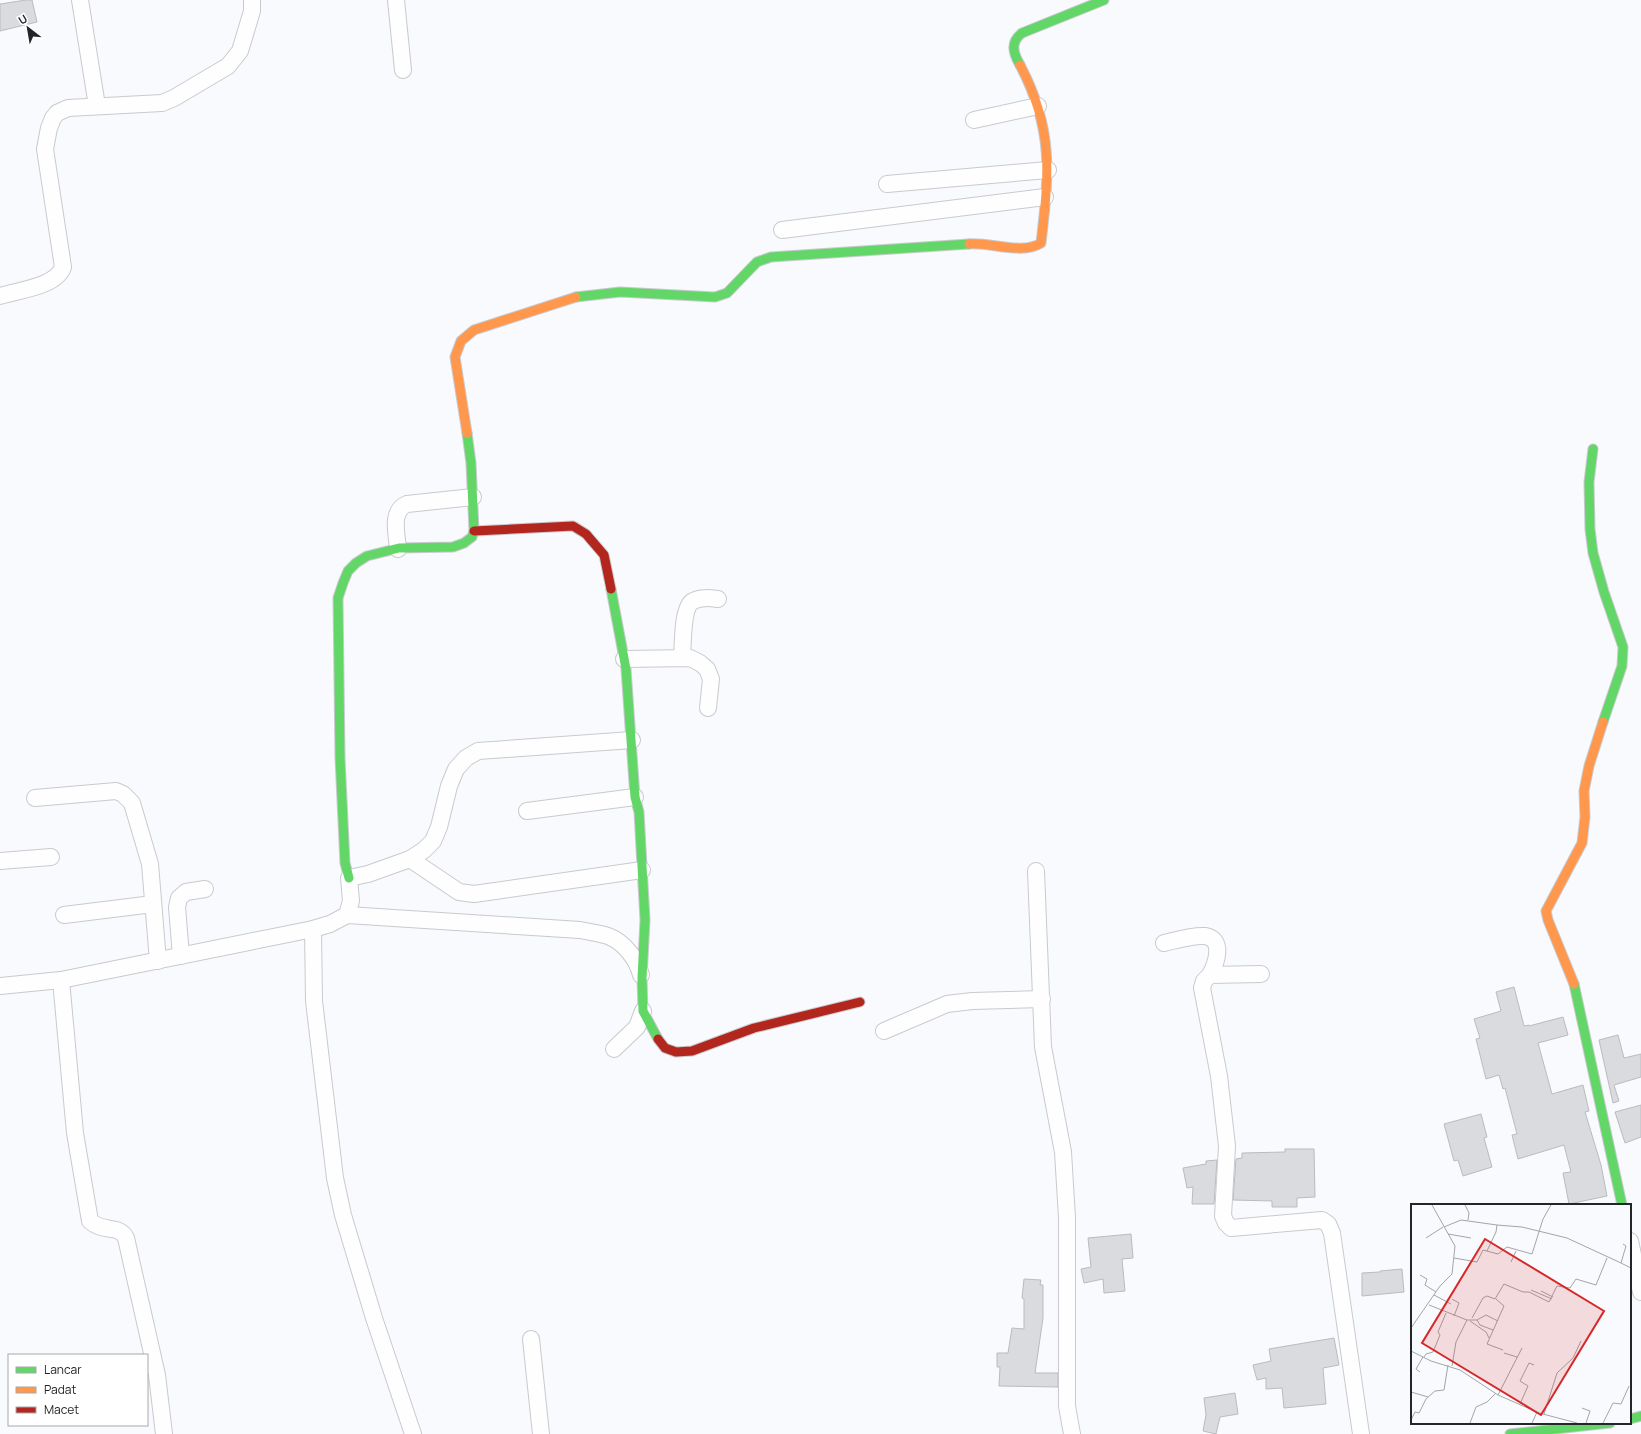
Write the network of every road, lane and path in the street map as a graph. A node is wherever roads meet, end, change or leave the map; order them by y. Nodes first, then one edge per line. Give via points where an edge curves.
1 (80, 0) edge
2 (252, 0) edge
3 (396, 0) edge
4 (1104, 0) edge
5 (403, 70) dead end
6 (97, 106) junction
7 (1038, 106) junction
8 (974, 120) dead end
9 (1048, 170) junction
10 (887, 184) dead end
11 (1045, 196) junction
12 (782, 230) dead end
13 (0, 296) edge
14 (1593, 450) dead end
15 (472, 497) junction
16 (474, 531) junction
17 (398, 549) junction
18 (718, 598) dead end
19 (682, 658) junction
20 (624, 659) junction
21 (708, 708) dead end
22 (632, 740) junction
23 (635, 796) junction
24 (35, 798) dead end
25 (527, 811) dead end
26 (51, 857) dead end
27 (410, 859) junction
28 (0, 861) edge
29 (642, 870) junction
30 (1036, 871) dead end
31 (349, 878) junction
32 (205, 889) dead end
33 (153, 904) junction
34 (64, 915) dead end
35 (347, 915) junction
36 (313, 929) junction
37 (1164, 943) dead end
38 (181, 956) junction
39 (158, 961) junction
40 (1261, 974) dead end
41 (1210, 975) junction
42 (642, 978) junction
43 (61, 980) junction
44 (0, 986) edge
45 (1042, 999) junction
46 (860, 1002) dead end
47 (643, 1011) junction
48 (884, 1031) dead end
49 (614, 1050) dead end
50 (1622, 1204) edge
51 (1631, 1246) edge
52 (1641, 1292) edge
53 (531, 1339) dead end
54 (1641, 1416) edge
55 (1631, 1419) edge
56 (1604, 1424) edge
57 (1580, 1428) edge
58 (164, 1434) edge
59 (413, 1434) edge
60 (541, 1434) edge
61 (1072, 1434) edge
62 (1361, 1434) edge
63 (1510, 1434) edge

1 - 6 street
2 - 6 street via 252,11 240,51 228,66 162,103
3 - 5 street
4 - 7 street via 1018,35 1013,47 1015,56
6 - 13 street via 68,108 57,113 49,128 45,149 63,267 60,273 54,279 35,287
7 - 8 street
7 - 9 street via 1049,158
9 - 10 street
9 - 11 street
11 - 12 street
11 - 15 street via 1041,243 1035,248 980,243 772,257 757,262 727,293 715,297 620,292 572,298 464,335 457,344 454,357 472,464
14 - 50 street via 1589,482 1593,553 1623,647 1622,666 1589,766 1584,791 1582,843 1546,911 1573,978
15 - 16 street
15 - 17 street via 402,506 396,516
16 - 17 street via 472,537 453,547
16 - 20 street via 573,526 586,534 604,555
17 - 31 street via 367,556 356,563 348,571 338,598 340,758 345,863
18 - 19 street via 703,597 692,601 686,610
19 - 20 street
19 - 21 street via 690,658 707,670 711,680
20 - 22 street
22 - 23 street
22 - 27 street via 478,751 466,758 456,769 433,841
23 - 25 street
23 - 29 street via 639,812
24 - 33 street via 116,791 123,794 132,803 150,864
26 - 28 street
27 - 29 street via 460,892 474,894
27 - 31 street
29 - 42 street via 645,920
30 - 45 street
31 - 35 street via 351,900
32 - 38 street via 186,892 179,898 177,907
33 - 34 street
33 - 39 street
35 - 36 street
35 - 42 street via 580,930 609,936 625,947 638,963
36 - 38 street
36 - 59 street via 314,1002 335,1178 343,1215 374,1318
37 - 41 street via 1205,936 1212,939 1218,953
38 - 39 street
39 - 43 street
40 - 41 street
41 - 62 street via 1202,988 1219,1076 1227,1146 1223,1216 1231,1228 1322,1220 1328,1224 1332,1233
42 - 47 street
43 - 44 street
43 - 58 street via 74,1125 90,1221 102,1229 119,1230 126,1238 157,1375
45 - 48 street via 947,1004
45 - 61 street via 1043,1047 1063,1152 1067,1218 1067,1406
46 - 47 street via 754,1028 692,1051 676,1052 665,1048
47 - 49 street via 637,1027
51 - 52 street
53 - 60 street
54 - 55 street
56 - 57 street
57 - 63 street

